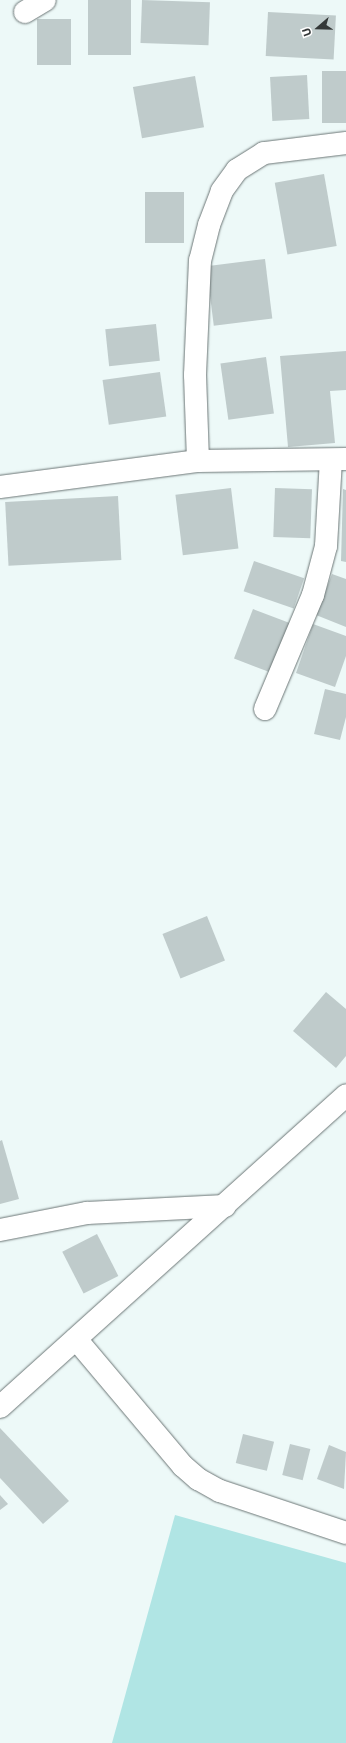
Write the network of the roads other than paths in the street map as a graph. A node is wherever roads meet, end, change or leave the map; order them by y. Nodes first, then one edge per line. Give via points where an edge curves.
1 (45, 0) edge
2 (25, 12) dead end
3 (346, 143) edge
4 (339, 460) edge
5 (198, 461) junction
6 (0, 487) edge
7 (265, 709) dead end
8 (346, 1095) edge
9 (226, 1206) junction
10 (0, 1230) edge
11 (76, 1339) junction
12 (0, 1407) edge
13 (346, 1533) edge

1 - 2 street
3 - 5 street via 264,153 237,170 222,191 209,225 200,260 194,375
4 - 5 street
4 - 7 street via 326,546 314,596
5 - 6 street
8 - 9 street
9 - 10 street via 87,1213
9 - 11 street
11 - 12 street
11 - 13 street via 183,1466 198,1479 220,1491

